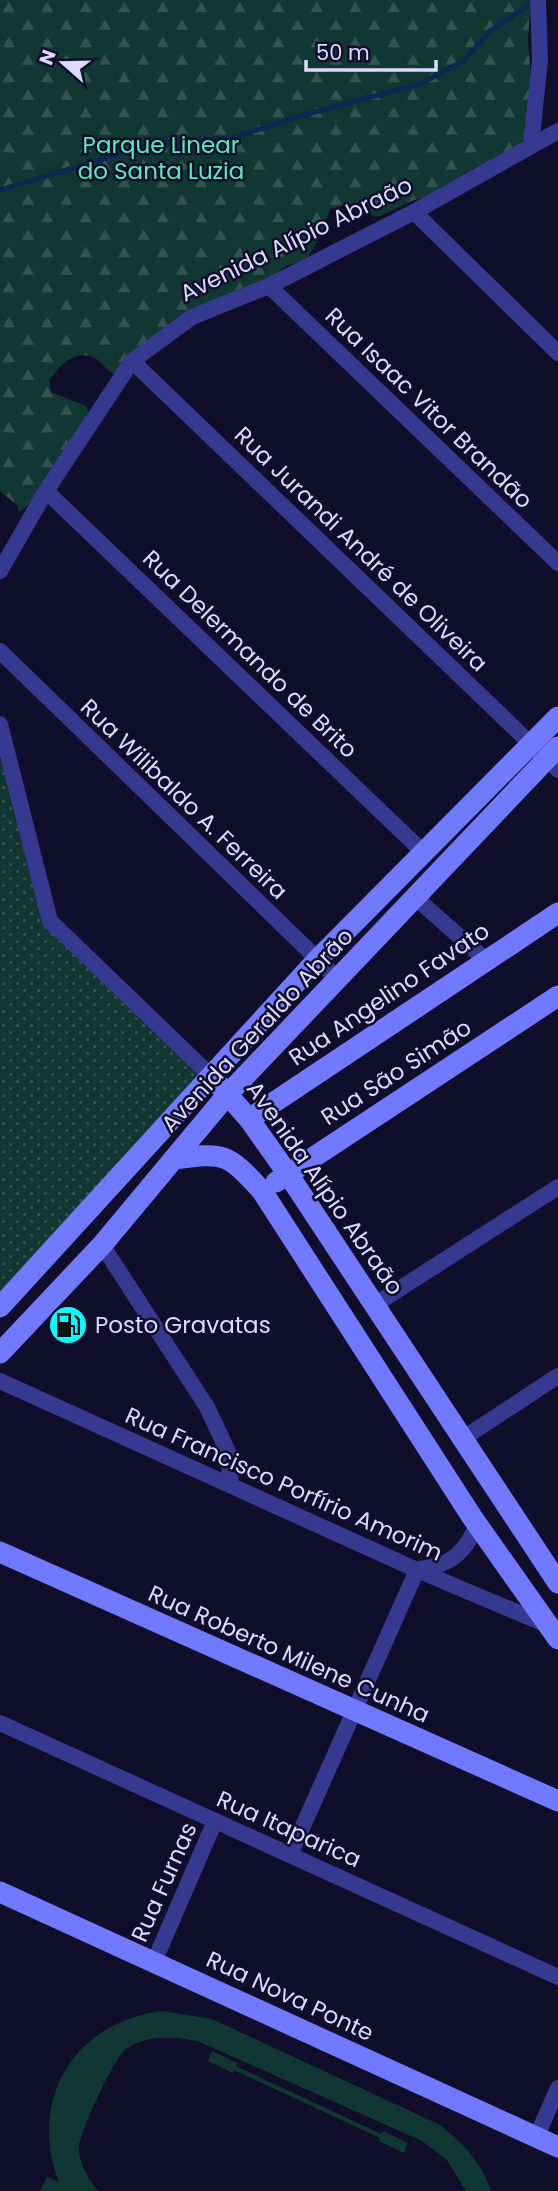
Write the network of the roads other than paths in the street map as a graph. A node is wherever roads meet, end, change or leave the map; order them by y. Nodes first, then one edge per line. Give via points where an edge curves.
1 (539, 6) edge
2 (554, 138) edge
3 (531, 146) junction
4 (414, 212) junction
5 (269, 286) junction
6 (558, 353) edge
7 (132, 361) junction
8 (46, 491) junction
9 (558, 563) edge
10 (0, 571) edge
11 (0, 651) edge
12 (558, 717) edge
13 (0, 724) edge
14 (549, 755) edge
15 (422, 850) junction
16 (417, 899) junction
17 (558, 913) edge
18 (316, 961) junction
19 (486, 961) junction
20 (338, 979) junction
21 (558, 996) edge
22 (212, 1077) junction
23 (227, 1095) junction
24 (249, 1119) junction
25 (174, 1159) junction
26 (288, 1174) junction
27 (558, 1186) edge
28 (262, 1191) junction
29 (102, 1245) junction
30 (22, 1286) junction
31 (376, 1304) junction
32 (0, 1307) edge
33 (42, 1307) junction
34 (0, 1353) edge
35 (558, 1376) edge
36 (0, 1381) edge
37 (462, 1439) junction
38 (231, 1484) junction
39 (505, 1503) junction
40 (478, 1524) junction
41 (0, 1552) edge
42 (417, 1570) junction
43 (555, 1571) edge
44 (554, 1632) edge
45 (354, 1713) junction
46 (0, 1723) edge
47 (558, 1801) edge
48 (215, 1821) junction
49 (291, 1853) junction
50 (0, 1892) edge
51 (154, 1962) junction
52 (558, 1977) edge
53 (558, 2088) edge
54 (536, 2138) junction
55 (558, 2147) edge

1 - 3 street via 540,60
2 - 3 street, Avenida Alípio Abraão
3 - 4 street, Avenida Alípio Abraão
4 - 5 street, Avenida Alípio Abraão
4 - 6 street
5 - 7 street, Avenida Alípio Abraão via 192,317
5 - 9 street, Rua Isaac Vitor Brandão
7 - 8 street, Avenida Alípio Abraão
7 - 14 street, Rua Jurandi André de Oliveira
8 - 10 street, Avenida Alípio Abraão
8 - 15 street, Rua Delermando de Brito
11 - 18 street, Rua Wilibaldo A. Ferreira
12 - 14 street, Avenida Geraldo Abrão
13 - 22 street, Avenida Alípio Abraão via 50,921
14 - 15 street, Avenida Geraldo Abrão
14 - 16 street, Avenida Geraldo Abrão
15 - 18 street, Avenida Geraldo Abrão
16 - 19 street
16 - 20 street, Avenida Geraldo Abrão
17 - 19 street, Rua Angelino Favato
18 - 20 street, Rua Wilibaldo A. Ferreira
18 - 22 street, Avenida Geraldo Abrão
19 - 24 street, Rua Angelino Favato
20 - 23 street, Avenida Geraldo Abrão
21 - 26 street, Rua São Simão
22 - 23 street, Avenida Alípio Abraão
22 - 30 street, Avenida Geraldo Abrão
23 - 24 street, Avenida Alípio Abraão
23 - 25 street, Avenida Geraldo Abrão
24 - 26 street, Avenida Alípio Abraão
25 - 28 street via 210,1154 226,1157
25 - 29 street, Avenida Geraldo Abrão
26 - 28 street, Rua São Simão
26 - 31 street, Avenida Alípio Abraão
27 - 31 street
28 - 40 street
29 - 33 street, Avenida Geraldo Abrão
29 - 38 street via 207,1406 228,1452
30 - 32 street, Avenida Geraldo Abrão
30 - 33 street
31 - 37 street, Avenida Alípio Abraão
33 - 34 street, Avenida Geraldo Abrão
35 - 37 street
36 - 38 street, Rua Francisco Porfírio Amorim
37 - 39 street, Avenida Alípio Abraão
38 - 42 street, Rua Francisco Porfírio Amorim
39 - 40 street
39 - 43 street, Avenida Alípio Abraão
40 - 42 street via 461,1555 439,1567
40 - 44 street
41 - 45 street, Rua Roberto Milene Cunha
42 - 44 street, Rua Francisco Porfírio Amorim
42 - 45 street
45 - 47 street, Rua Roberto Milene Cunha
45 - 49 street
46 - 48 street, Rua Itaparica
48 - 49 street, Rua Itaparica
48 - 51 street, Rua Furnas
49 - 52 street, Rua Itaparica
50 - 51 street, Rua Nova Ponte
51 - 54 street, Rua Nova Ponte
53 - 54 street
54 - 55 street, Rua Nova Ponte

